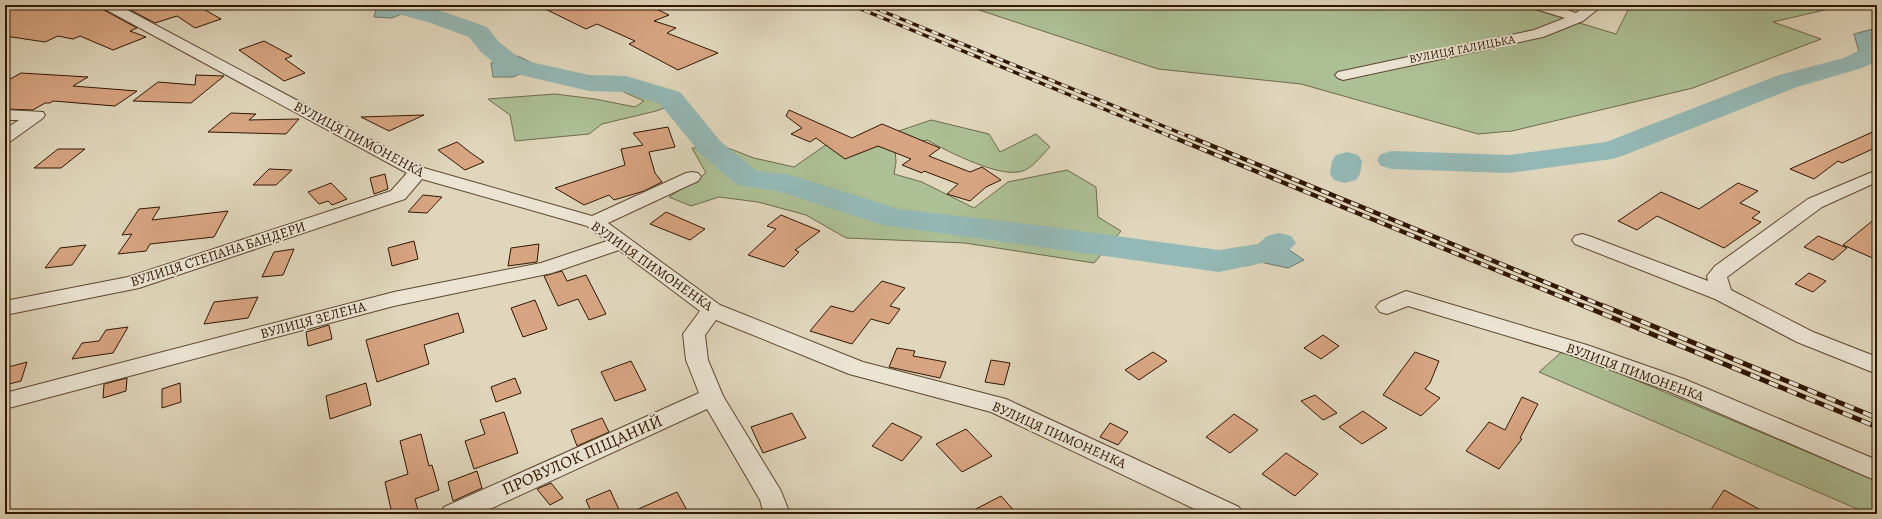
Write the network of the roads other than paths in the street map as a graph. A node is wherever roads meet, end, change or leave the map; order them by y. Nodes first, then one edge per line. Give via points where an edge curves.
1 (108, 5) edge
2 (1536, 5) edge
3 (1596, 5) edge
4 (1578, 18) junction
5 (1343, 75) dead end
6 (5, 115) edge
7 (5, 137) edge
8 (418, 172) junction
9 (1877, 175) edge
10 (692, 177) dead end
11 (594, 222) junction
12 (1582, 240) dead end
13 (622, 243) junction
14 (1722, 294) junction
15 (1387, 307) dead end
16 (5, 308) edge
17 (712, 310) junction
18 (1877, 366) edge
19 (712, 397) junction
20 (5, 401) edge
21 (1877, 471) edge
22 (452, 514) edge
23 (777, 514) edge
24 (1230, 514) edge

1 - 8 street, ВУЛИЦЯ ПИМОНЕНКА
2 - 4 street
3 - 4 street, ВУЛИЦЯ ГАЛИЦЬКА
4 - 5 street, ВУЛИЦЯ ГАЛИЦЬКА via 1538,34
6 - 7 street via 37,115
8 - 11 street, ВУЛИЦЯ ПИМОНЕНКА
8 - 16 street, ВУЛИЦЯ СТЕПАНА БАНДЕРИ via 398,195 132,283
9 - 14 street via 1815,203 1722,270 1717,276
10 - 11 street
11 - 13 street, ВУЛИЦЯ ПИМОНЕНКА
12 - 14 street
13 - 17 street, ВУЛИЦЯ ПИМОНЕНКА
13 - 20 street, ВУЛИЦЯ ЗЕЛЕНА via 545,269 394,299
14 - 18 street via 1805,337
15 - 21 street, ВУЛИЦЯ ПИМОНЕНКА via 1406,298 1579,350 1676,385
17 - 19 street via 694,334 697,360
17 - 24 street, ВУЛИЦЯ ПИМОНЕНКА via 857,368 998,405
19 - 22 street, ПРОВУЛОК ПІЩАНИЙ
19 - 23 street via 772,498

